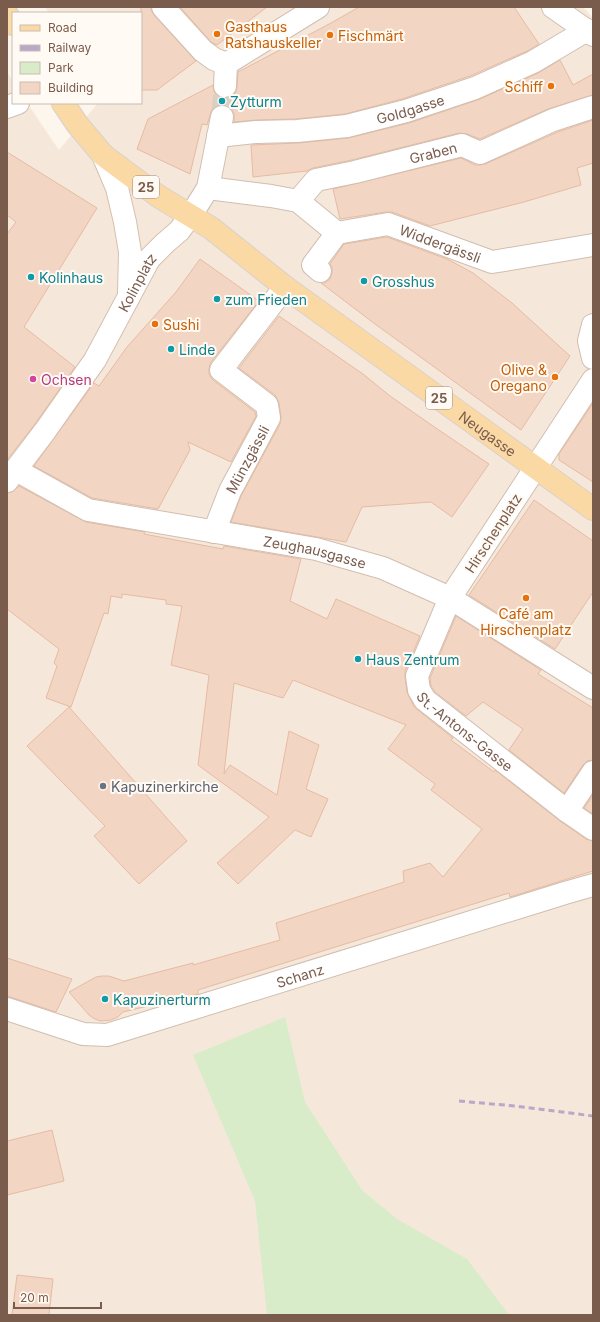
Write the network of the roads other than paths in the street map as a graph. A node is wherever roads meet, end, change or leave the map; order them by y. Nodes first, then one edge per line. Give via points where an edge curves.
1 (163, 7) edge
2 (318, 7) edge
3 (553, 7) edge
4 (590, 33) edge
5 (226, 64) junction
6 (225, 86) tunnel mouth
7 (64, 104) edge
8 (593, 107) edge
9 (220, 126) joint
10 (103, 155) junction
11 (208, 188) junction
12 (298, 201) junction
13 (191, 215) junction
14 (337, 233) junction
15 (593, 245) edge
16 (320, 271) dead end
17 (285, 287) junction
18 (129, 294) junction
19 (593, 325) edge
20 (593, 358) edge
21 (593, 380) edge
22 (536, 467) junction
23 (11, 476) edge
24 (593, 509) edge
25 (214, 532) junction
26 (450, 598) junction
27 (593, 688) edge
28 (593, 772) edge
29 (567, 811) junction
30 (593, 829) edge
31 (593, 885) edge
32 (7, 1010) edge

1 - 5 street via 203,51
2 - 5 street
3 - 4 street
4 - 9 street, Goldgasse via 482,85 406,111 347,126 256,132
5 - 6 street
7 - 10 main road, 25
8 - 12 street, Graben via 553,120 480,153 462,145 316,180
9 - 11 street, Kolinplatz
10 - 13 main road, 25 via 158,196
10 - 18 street via 118,188 126,222 130,252
11 - 12 street
11 - 13 street, Kolinplatz
12 - 14 street
13 - 17 main road, 25
13 - 18 street, Kolinplatz via 179,231 149,259
14 - 15 street, Widdergässli via 388,224 492,262
14 - 16 street via 313,265
17 - 22 main road, Neugasse / 25
17 - 25 street, Münzgässli via 221,370 267,405 269,418 230,491
18 - 23 street, Kolinplatz via 95,360
19 - 20 street via 589,341
21 - 22 street, Hirschenplatz
22 - 24 main road, Neugasse / 25
22 - 26 street, Hirschenplatz
23 - 25 street, Zeughausgasse via 88,510
25 - 26 street, Zeughausgasse via 316,549 383,568
26 - 27 street, Zeughausgasse
26 - 29 street, St.-Antons-Gasse via 417,676 419,690 426,700
28 - 29 street
29 - 30 street, St.-Antons-Gasse
31 - 32 street, Schanz via 108,1035 83,1034

